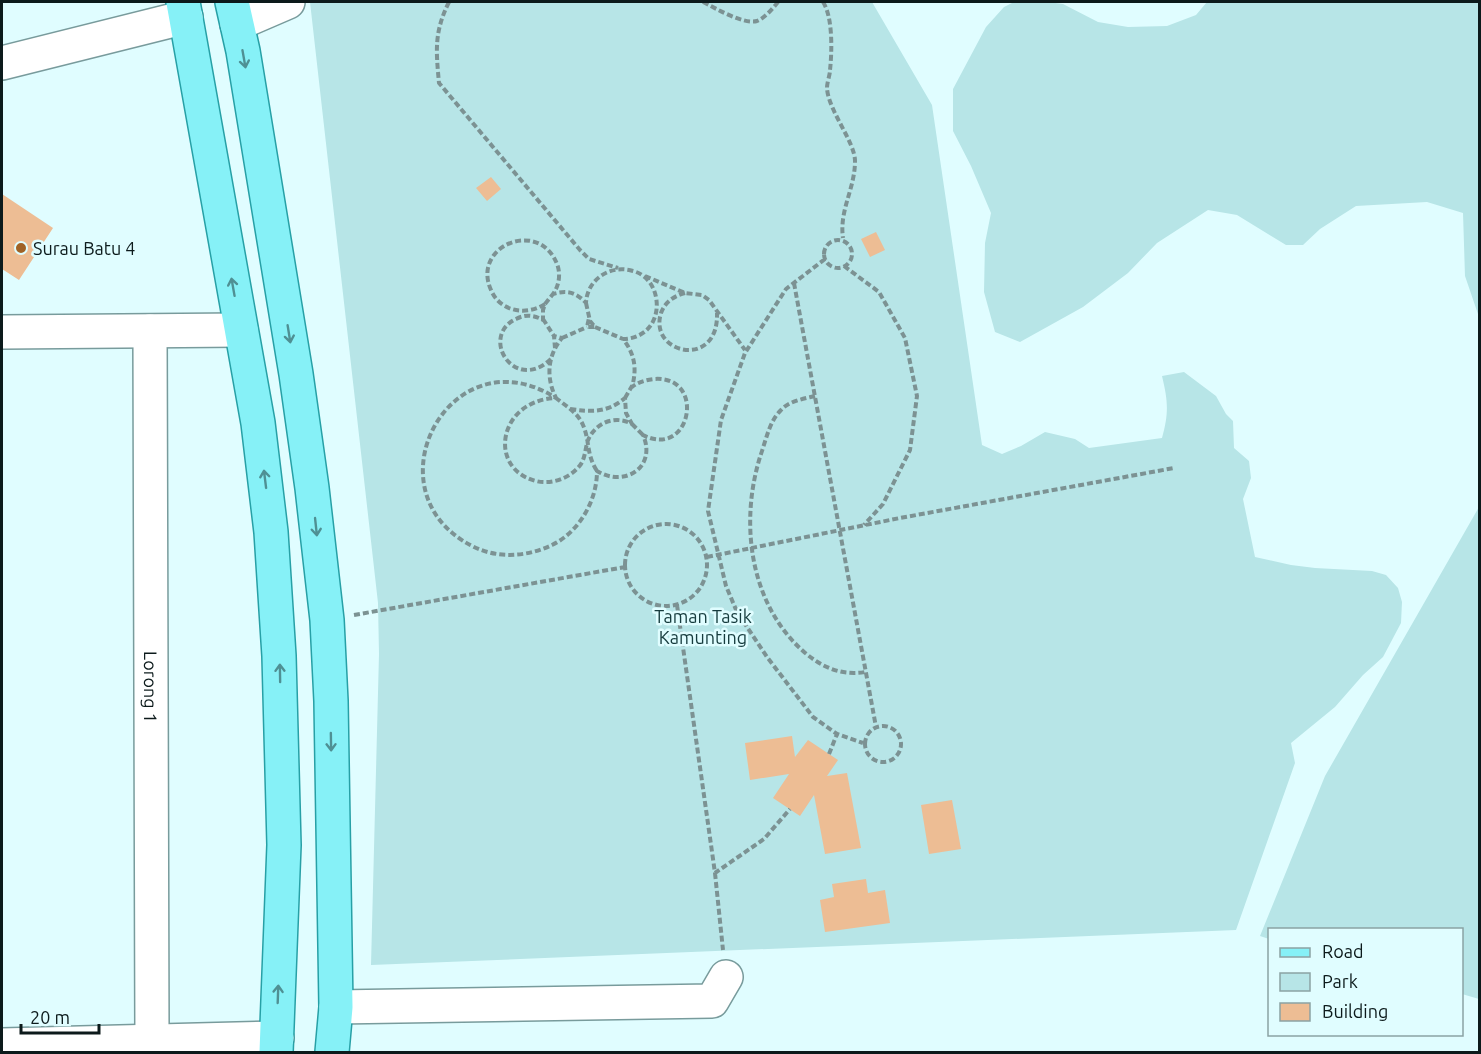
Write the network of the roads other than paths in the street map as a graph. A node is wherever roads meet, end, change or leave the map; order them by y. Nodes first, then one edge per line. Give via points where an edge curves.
1 (288, 2) edge
2 (190, 7) edge
3 (234, 13) edge
4 (2, 63) edge
5 (241, 330) junction
6 (150, 331) junction
7 (2, 332) edge
8 (331, 701) junction
9 (284, 846) junction
10 (726, 978) road end
11 (336, 1007) junction
12 (152, 1041) junction
13 (2, 1045) edge
14 (276, 1045) edge
15 (332, 1053) edge

1 - 3 street
2 - 4 street
5 -> 2 main road
3 -> 8 main road via 296,374 327,620
5 - 6 street
9 -> 5 main road via 271,532 258,423
6 - 7 street
6 - 12 street, Lorong 1
8 - 9 main road via 307,700 294,709
8 -> 11 main road
14 -> 9 main road
10 - 11 street via 712,1001
11 - 15 main road
12 - 13 street
12 - 14 street

